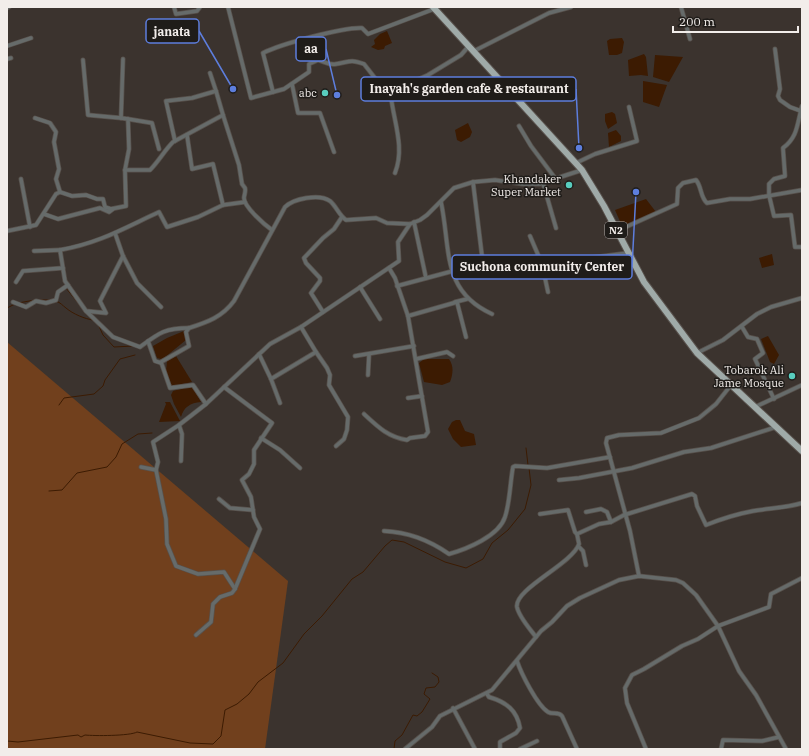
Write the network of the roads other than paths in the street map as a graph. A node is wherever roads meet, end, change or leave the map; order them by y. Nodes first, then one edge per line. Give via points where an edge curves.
1 (174, 7) edge
2 (200, 7) edge
3 (228, 7) edge
4 (571, 7) edge
5 (681, 7) edge
6 (433, 8) edge
7 (31, 38) dead end
8 (690, 38) dead end
9 (7, 46) edge
10 (468, 47) junction
11 (775, 49) dead end
12 (473, 52) junction
13 (123, 59) dead end
14 (84, 60) dead end
15 (210, 73) dead end
16 (292, 84) junction
17 (216, 91) junction
18 (273, 92) junction
19 (392, 92) junction
20 (802, 106) edge
21 (629, 107) dead end
22 (801, 111) junction
23 (223, 114) junction
24 (35, 118) dead end
25 (121, 118) junction
26 (128, 119) junction
27 (520, 126) dead end
28 (186, 135) junction
29 (175, 141) junction
30 (159, 149) dead end
31 (334, 152) dead end
32 (576, 163) junction
33 (125, 170) junction
34 (582, 170) junction
35 (395, 173) dead end
36 (555, 178) junction
37 (21, 179) dead end
38 (473, 182) junction
39 (543, 183) junction
40 (802, 190) edge
41 (60, 192) junction
42 (769, 195) junction
43 (245, 202) junction
44 (441, 202) junction
45 (223, 205) junction
46 (113, 208) junction
47 (44, 214) junction
48 (342, 217) junction
49 (412, 223) junction
50 (30, 227) junction
51 (556, 228) dead end
52 (272, 230) junction
53 (7, 231) edge
54 (617, 231) junction
55 (115, 234) junction
56 (530, 236) dead end
57 (802, 247) edge
58 (60, 250) junction
59 (34, 251) dead end
60 (628, 253) junction
61 (123, 256) junction
62 (482, 256) dead end
63 (542, 264) junction
64 (63, 268) junction
65 (389, 268) junction
66 (453, 271) junction
67 (426, 278) junction
68 (16, 282) dead end
69 (68, 285) junction
70 (397, 286) junction
71 (360, 287) junction
72 (548, 292) dead end
73 (802, 298) edge
74 (468, 299) junction
75 (13, 302) dead end
76 (456, 302) junction
77 (161, 307) dead end
78 (86, 311) junction
79 (323, 312) junction
80 (492, 314) dead end
81 (408, 316) junction
82 (380, 319) dead end
83 (301, 327) junction
84 (742, 327) junction
85 (189, 328) junction
86 (466, 337) dead end
87 (148, 341) junction
88 (414, 346) junction
89 (316, 352) junction
90 (697, 353) junction
91 (259, 354) junction
92 (369, 355) junction
93 (355, 356) dead end
94 (454, 356) dead end
95 (416, 359) junction
96 (161, 363) junction
97 (368, 375) dead end
98 (271, 379) junction
99 (731, 385) junction
100 (802, 385) edge
101 (224, 387) junction
102 (422, 396) junction
103 (408, 398) dead end
104 (774, 399) junction
105 (280, 403) dead end
106 (206, 404) junction
107 (754, 408) junction
108 (364, 414) dead end
109 (179, 425) junction
110 (776, 427) junction
111 (261, 438) junction
112 (336, 446) dead end
113 (802, 451) edge
114 (610, 457) junction
115 (180, 461) dead end
116 (141, 467) dead end
117 (300, 468) dead end
118 (156, 470) junction
119 (614, 472) junction
120 (559, 480) dead end
121 (219, 499) dead end
122 (802, 503) edge
123 (253, 510) junction
124 (586, 512) dead end
125 (540, 514) dead end
126 (624, 515) junction
127 (611, 522) junction
128 (384, 531) dead end
129 (577, 534) junction
130 (579, 547) junction
131 (586, 565) dead end
132 (639, 576) junction
133 (802, 578) edge
134 (235, 589) junction
135 (718, 626) junction
136 (196, 635) dead end
137 (536, 637) junction
138 (517, 661) junction
139 (487, 694) junction
140 (453, 708) junction
141 (779, 737) junction
142 (538, 741) dead end
143 (406, 749) edge
144 (475, 749) edge
145 (500, 749) edge
146 (520, 749) edge
147 (577, 749) edge
148 (646, 749) edge
149 (721, 749) edge
150 (786, 749) edge

1 - 2 street via 178,14 197,11
3 - 18 street via 250,98
4 - 12 street via 549,13
5 - 8 street
6 - 10 highway, N2
6 - 18 street via 368,34 362,28 353,29 311,38 263,53
7 - 9 street
10 - 12 highway, N2
10 - 19 street via 461,55 428,75 399,86
11 - 22 street via 780,89 778,96 790,107
12 - 32 highway, N2
13 - 25 street
14 - 25 street via 88,115
15 - 17 street
16 - 18 street
16 - 19 street via 309,72 309,64 318,60 336,64 355,61 364,64 382,87
16 - 31 street via 298,113 320,113
17 - 23 street
17 - 29 street via 192,98 166,101
19 - 35 street via 399,146
20 - 22 street
21 - 32 street via 637,141 595,154
22 - 42 street via 792,142 783,148 785,176 774,179 769,184
23 - 28 street
23 - 43 street via 245,188
24 - 41 street via 50,123 56,132 54,142 59,169 56,179
25 - 26 street
26 - 30 street via 150,122
26 - 33 street via 129,149
27 - 36 street via 531,146
28 - 29 street
28 - 45 street via 192,169 213,164
29 - 33 street via 150,170
32 - 34 highway, N2
33 - 46 street via 126,206
34 - 36 street
34 - 54 highway, N2
36 - 39 street
37 - 50 street
38 - 39 street via 495,180 523,184
38 - 44 street via 454,188
38 - 62 street
39 - 51 street
40 - 42 street
41 - 46 street via 72,196 86,195 103,199 105,207
41 - 47 street via 56,194
42 - 54 street via 707,203 696,180 684,183 678,188 677,204
42 - 57 street via 774,216 791,215 795,247
43 - 45 street
43 - 52 street via 259,220
44 - 49 street via 420,220
44 - 66 street
45 - 55 street via 198,217 167,227 160,212
46 - 47 street via 109,212 100,208 58,219
47 - 50 street via 36,225
48 - 49 street via 351,221 376,218 387,223
48 - 52 street via 329,200 295,200 285,207
48 - 79 street via 334,229 304,258 320,278 311,292
49 - 65 street via 398,242 399,261
49 - 67 street
50 - 53 street
52 - 85 street via 227,311 218,318
54 - 60 highway, N2
55 - 58 street via 84,246
55 - 61 street
56 - 63 street
58 - 59 street
58 - 64 street
60 - 63 street
60 - 90 highway, N2 via 644,282
61 - 77 street via 137,282
61 - 78 street via 100,300 106,313
63 - 72 street
64 - 68 street via 23,271
64 - 69 street via 64,281
65 - 70 street
65 - 71 street
66 - 67 street
66 - 74 street via 457,286
67 - 70 street
69 - 75 street via 58,292 56,300 46,303 36,301 26,307
69 - 78 street
70 - 81 street
71 - 79 street
71 - 82 street
73 - 84 street via 757,314
74 - 76 street
74 - 80 street via 478,308
76 - 81 street
76 - 86 street
78 - 87 street via 113,337 140,347
79 - 83 street
81 - 88 street
83 - 89 street
83 - 91 street via 270,344
84 - 90 street
84 - 104 street via 748,337 757,339 763,353 755,359
85 - 87 street via 173,328
85 - 96 street via 186,332 189,346
87 - 96 street via 155,361
88 - 92 street
88 - 95 street
89 - 98 street
89 - 112 street via 330,375 329,385 348,417 348,430 344,439
90 - 99 highway, N2
91 - 98 street
91 - 101 street
92 - 93 street
92 - 97 street
94 - 95 street via 447,352
95 - 102 street
96 - 106 street via 170,388 193,385
98 - 105 street
99 - 107 highway, N2
99 - 114 street via 716,404 698,418 661,433 607,438
100 - 104 street
101 - 106 street
101 - 111 street via 272,423
102 - 103 street
102 - 108 street via 428,432 426,436 407,440 396,438 387,434
104 - 107 street
106 - 109 street
107 - 110 highway, N2
109 - 115 street via 182,434
109 - 118 street via 153,442 158,462
110 - 113 highway, N2
110 - 119 street via 711,448 684,452
111 - 117 street via 280,450
111 - 123 street via 254,450 254,464 242,480 251,496
114 - 119 street
114 - 128 street via 547,468 513,467 505,518 497,529 467,549 449,554 413,535
116 - 118 street
118 - 134 street via 166,519 167,544 176,566 198,574 224,572
119 - 120 street
119 - 126 street
121 - 123 street via 230,508
122 - 126 street via 754,511 718,520 706,526 692,494
123 - 134 street via 260,529
124 - 127 street via 602,509 607,512
125 - 129 street via 568,510 574,532
126 - 127 street
126 - 132 street via 630,531
127 - 129 street via 599,524
129 - 130 street
130 - 131 street via 583,551
130 - 137 street via 555,570 530,587 518,601 518,608
132 - 135 street via 683,583 696,595
132 - 137 street via 619,580 580,598 567,606
133 - 135 street via 771,594 769,607
134 - 136 street via 216,600 211,611 211,622
135 - 141 street via 739,671
135 - 148 street via 632,675 625,688 628,703
137 - 138 street
138 - 139 street via 497,686
138 - 147 street via 523,677 541,705 548,712 560,713
139 - 140 street
139 - 145 street via 506,704 519,721 520,728 500,742
140 - 143 street via 440,716 432,727
140 - 144 street
141 - 149 street via 762,740 723,740
141 - 150 street
142 - 146 street

